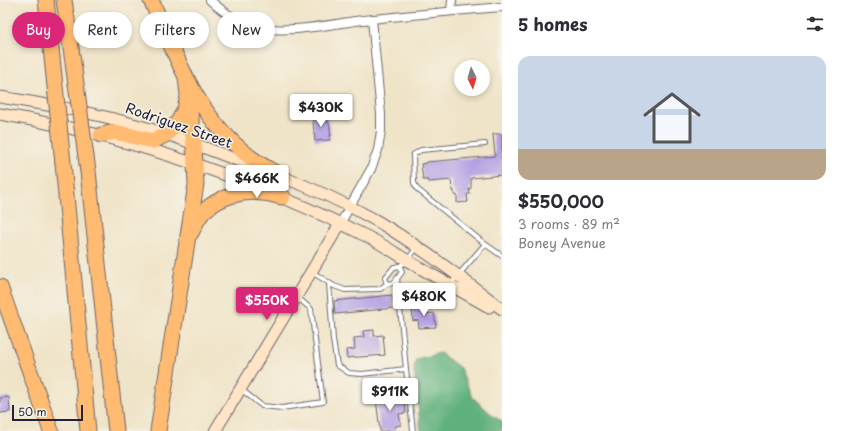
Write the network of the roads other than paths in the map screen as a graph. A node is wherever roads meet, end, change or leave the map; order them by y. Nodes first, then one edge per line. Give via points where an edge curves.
1 (46, 0) edge
2 (64, 0) edge
3 (151, 0) edge
4 (210, 0) edge
5 (452, 0) edge
6 (502, 7) edge
7 (451, 11) junction
8 (372, 19) junction
9 (186, 78) junction
10 (0, 97) edge
11 (188, 99) junction
12 (0, 114) edge
13 (167, 134) junction
14 (101, 135) junction
15 (194, 144) junction
16 (485, 144) dead end
17 (195, 163) junction
18 (284, 178) junction
19 (283, 197) junction
20 (349, 207) junction
21 (340, 224) junction
22 (186, 244) junction
23 (485, 244) junction
24 (417, 247) junction
25 (502, 256) edge
26 (404, 263) junction
27 (311, 271) junction
28 (457, 275) junction
29 (397, 278) junction
30 (329, 283) junction
31 (387, 284) junction
32 (450, 285) junction
33 (0, 287) edge
34 (296, 296) junction
35 (502, 310) edge
36 (502, 314) edge
37 (406, 369) junction
38 (240, 388) junction
39 (52, 431) edge
40 (88, 431) edge
41 (116, 431) edge
42 (158, 431) edge
43 (215, 431) edge
44 (413, 431) edge

1 - 40 highway, bridge
2 - 41 highway, bridge via 88,171
3 - 9 highway
4 - 8 street via 227,14 259,27 298,28
5 - 7 street
6 - 7 street
7 - 8 street
8 - 20 street via 381,131 371,169
9 - 11 highway
9 - 18 highway via 207,114 228,137 250,157
10 - 13 main road, Rodriguez Street via 75,110
11 - 13 highway via 178,122
11 - 15 highway
12 - 14 main road
13 - 14 highway via 153,141 115,132
13 - 15 main road, Rodriguez Street
14 - 17 main road
15 - 17 highway
15 - 18 main road, Rodriguez Street
16 - 23 lane via 421,150 413,155 414,183 417,189
17 - 19 main road
17 - 22 highway via 196,184
18 - 20 main road, Rodriguez Street
19 - 21 main road
19 - 22 highway via 262,192 242,193 215,203 198,219
20 - 21 street
20 - 24 main road, Rodriguez Street via 377,221
21 - 26 main road via 367,237
21 - 27 main road
22 - 42 highway
23 - 25 lane
23 - 28 lane
24 - 26 lane
24 - 28 main road, Rodriguez Street
26 - 29 lane
26 - 31 lane via 394,267 385,278
26 - 32 main road
27 - 30 lane
27 - 34 main road
28 - 32 lane
28 - 35 main road, Rodriguez Street
29 - 31 lane via 394,283
29 - 37 lane
30 - 31 lane via 345,290 380,288
30 - 37 lane via 333,340 338,365 349,373 362,374
32 - 36 main road
33 - 39 highway
34 - 38 main road
34 - 38 lane via 311,309 323,402 282,408 262,406
37 - 44 lane
38 - 43 main road

